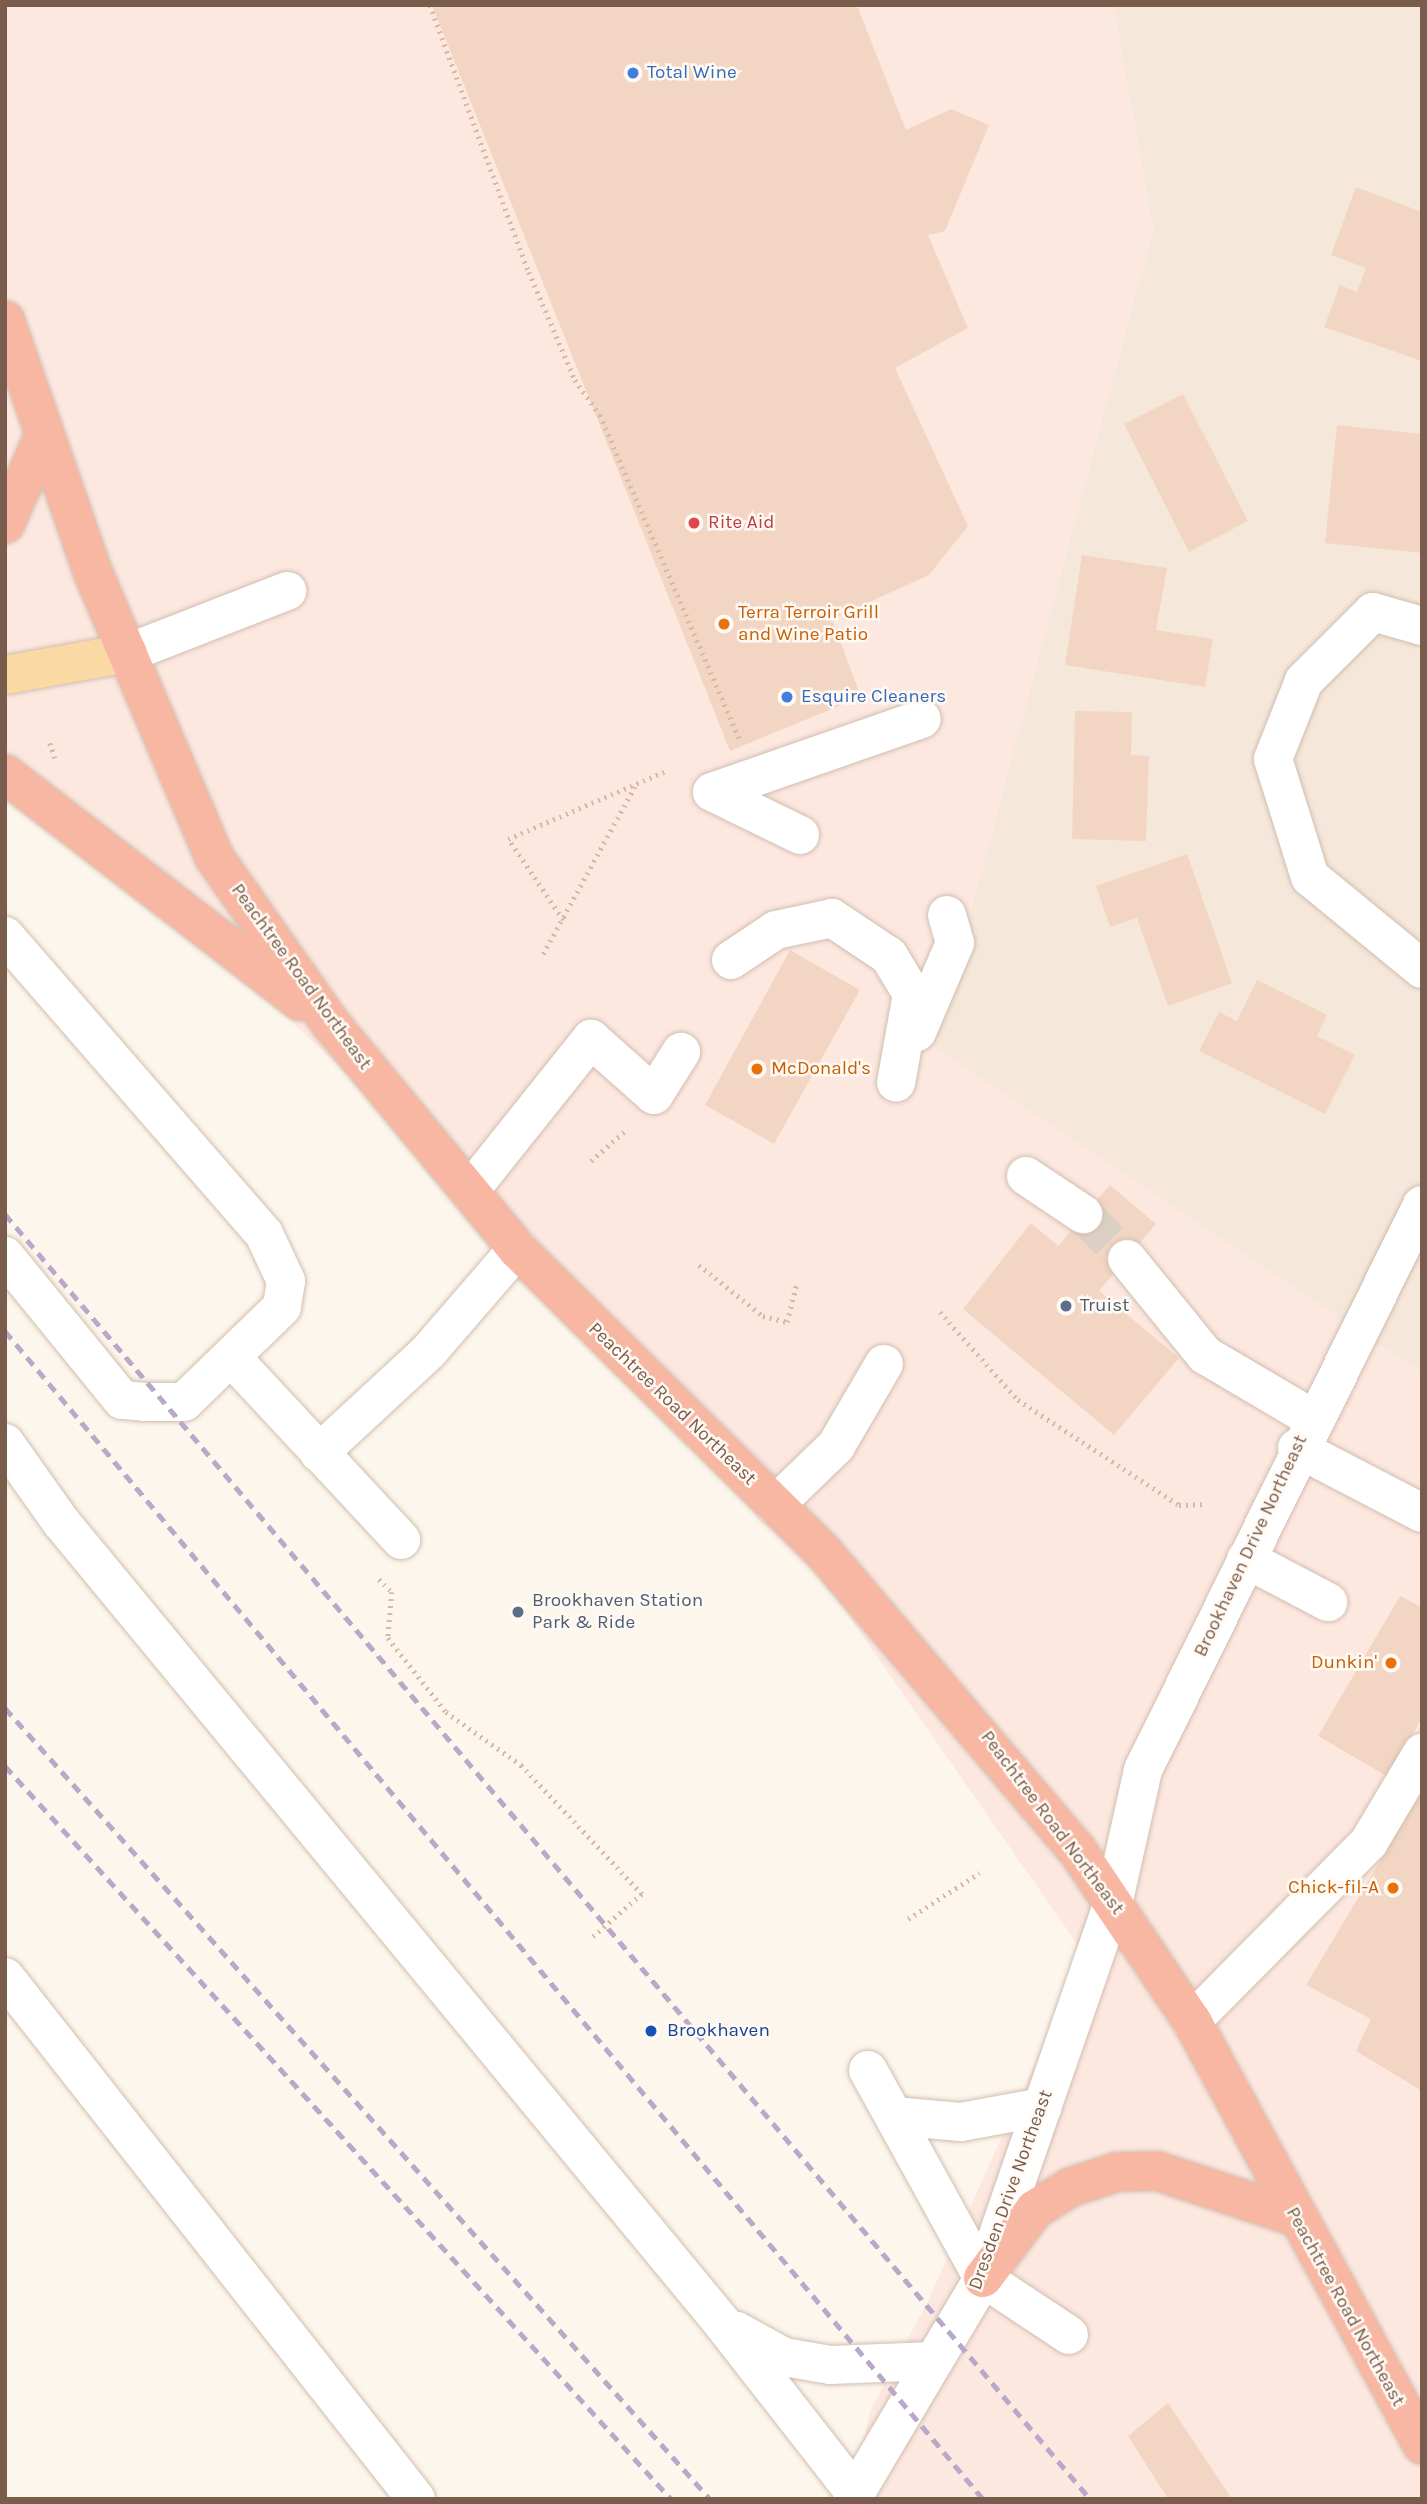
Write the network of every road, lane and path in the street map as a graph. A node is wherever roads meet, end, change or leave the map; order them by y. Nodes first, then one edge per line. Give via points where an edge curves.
1 (430, 5) edge
2 (5, 320) edge
3 (42, 440) junction
4 (5, 524) edge
5 (287, 591) dead end
6 (1422, 626) edge
7 (128, 653) junction
8 (5, 675) edge
9 (922, 719) dead end
10 (741, 742) dead end
11 (666, 771) dead end
12 (5, 774) edge
13 (637, 783) junction
14 (800, 835) dead end
15 (947, 915) dead end
16 (563, 920) junction
17 (5, 936) edge
18 (543, 954) dead end
19 (731, 960) dead end
20 (1422, 969) edge
21 (331, 1024) junction
22 (681, 1052) dead end
23 (625, 1131) dead end
24 (591, 1161) dead end
25 (1026, 1176) dead end
26 (472, 1188) junction
27 (1422, 1205) edge
28 (1083, 1214) tunnel mouth
29 (517, 1249) junction
30 (5, 1256) edge
31 (1127, 1259) tunnel mouth
32 (699, 1265) dead end
33 (796, 1285) dead end
34 (940, 1312) dead end
35 (233, 1359) junction
36 (884, 1364) dead end
37 (1305, 1433) junction
38 (5, 1443) edge
39 (319, 1454) junction
40 (1202, 1504) dead end
41 (775, 1505) junction
42 (1422, 1513) edge
43 (401, 1540) dead end
44 (1246, 1559) junction
45 (374, 1573) dead end
46 (1328, 1602) dead end
47 (1422, 1753) edge
48 (979, 1873) dead end
49 (1114, 1900) junction
50 (908, 1919) dead end
51 (593, 1937) dead end
52 (5, 1977) edge
53 (1192, 2021) junction
54 (869, 2070) dead end
55 (1043, 2107) junction
56 (894, 2116) junction
57 (1293, 2216) junction
58 (984, 2278) junction
59 (723, 2324) junction
60 (1069, 2334) dead end
61 (934, 2361) junction
62 (1422, 2445) edge
63 (854, 2497) edge
64 (416, 2499) edge

1 - 10 path via 529,272 575,380 600,415
2 - 3 highway, Peachtree Road Northeast
3 - 4 highway
3 - 7 highway, Peachtree Road Northeast
5 - 7 street
6 - 20 street via 1373,612 1304,681 1273,759 1310,877
7 - 8 main road
7 - 21 highway, Peachtree Road Northeast via 214,857
9 - 14 street via 712,792
11 - 13 path
12 - 21 highway
13 - 16 path
13 - 16 path via 508,839
15 - 19 street via 955,943 896,1083 912,994 890,956 832,918 776,930
16 - 18 path
17 - 35 street via 264,1234 286,1281 282,1307
21 - 26 highway, Peachtree Road Northeast
22 - 26 street via 654,1095 591,1039
23 - 24 path
25 - 28 street
26 - 29 highway, Peachtree Road Northeast
27 - 37 street, Brookhaven Drive Northeast
29 - 39 street via 429,1351
29 - 41 highway, Peachtree Road Northeast
30 - 35 street via 122,1400 184,1402
31 - 37 street via 1205,1355
32 - 33 path via 763,1316 787,1322
34 - 40 path via 1027,1406 1179,1505
35 - 39 street
36 - 41 street via 836,1446
37 - 42 street
37 - 44 street, Brookhaven Drive Northeast
38 - 59 street via 61,1522
39 - 43 street
41 - 49 highway, Peachtree Road Northeast via 979,1727
44 - 46 street
44 - 49 street, Brookhaven Drive Northeast via 1143,1770
45 - 51 path via 392,1592 388,1638 446,1712 472,1724 521,1765 642,1894
47 - 53 street via 1369,1842
48 - 50 path
49 - 53 highway, Peachtree Road Northeast
49 - 55 street, Dresden Drive Northeast
52 - 64 street
53 - 57 highway, Peachtree Road Northeast
54 - 56 street
55 - 56 street via 961,2122
55 - 58 street, Dresden Drive Northeast
56 - 58 street
57 - 58 highway via 1157,2171 1117,2172 1071,2187 1035,2209
57 - 62 highway, Peachtree Road Northeast
58 - 60 street
58 - 61 street, Dresden Drive Northeast
59 - 61 street via 784,2357 830,2365
59 - 63 street
61 - 63 street, Dresden Drive Northeast

